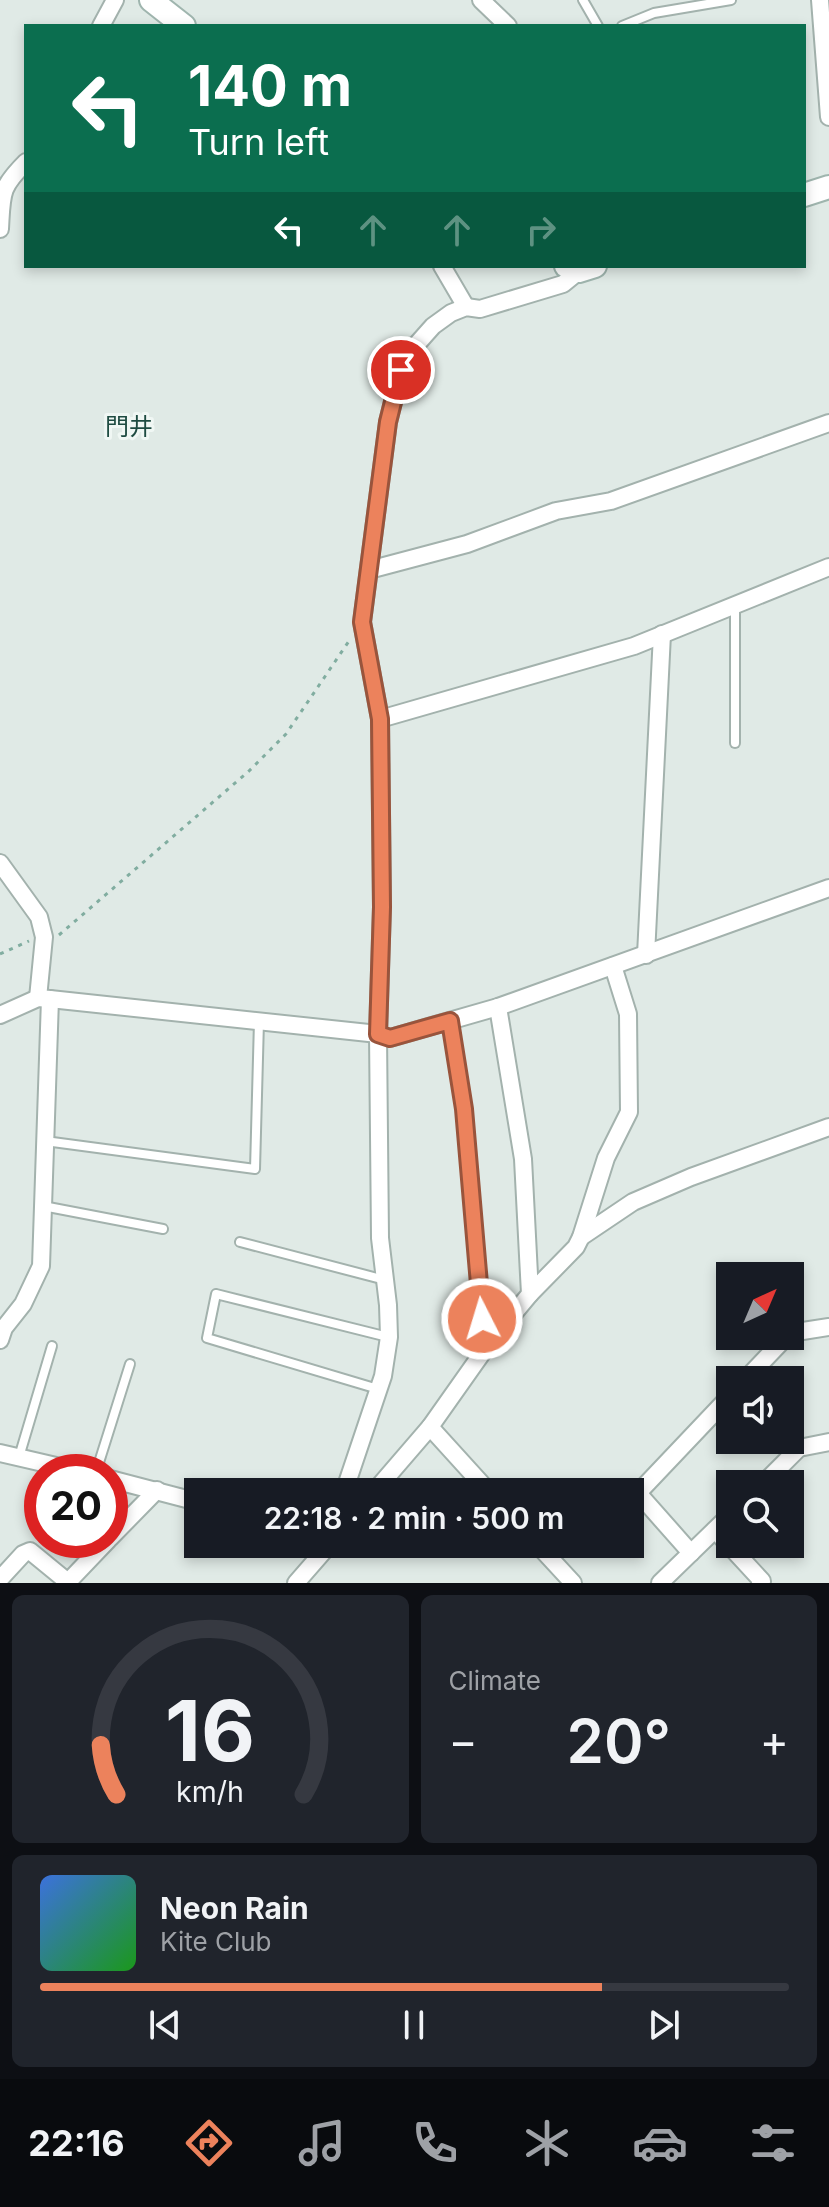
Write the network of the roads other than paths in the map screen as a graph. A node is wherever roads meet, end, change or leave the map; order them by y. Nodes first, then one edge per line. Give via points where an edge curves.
1 (115, 0) edge
2 (151, 0) edge
3 (481, 0) edge
4 (583, 0) edge
5 (731, 0) edge
6 (820, 0) edge
7 (102, 24) edge
8 (181, 24) edge
9 (501, 24) edge
10 (597, 24) edge
11 (627, 24) edge
12 (829, 117) edge
13 (24, 164) edge
14 (829, 187) edge
15 (806, 194) edge
16 (0, 229) edge
17 (443, 268) edge
18 (580, 268) edge
19 (466, 307) junction
20 (829, 423) edge
21 (829, 567) edge
22 (369, 570) junction
23 (735, 604) junction
24 (662, 634) junction
25 (380, 719) junction
26 (735, 743) dead end
27 (0, 863) edge
28 (829, 888) edge
29 (646, 955) junction
30 (613, 966) junction
31 (44, 998) junction
32 (498, 1007) junction
33 (0, 1015) edge
34 (259, 1021) junction
35 (450, 1021) junction
36 (378, 1034) junction
37 (829, 1127) edge
38 (45, 1141) junction
39 (43, 1206) junction
40 (163, 1229) dead end
41 (581, 1237) junction
42 (240, 1242) dead end
43 (385, 1281) junction
44 (530, 1294) junction
45 (829, 1327) edge
46 (804, 1331) edge
47 (389, 1337) junction
48 (0, 1340) edge
49 (52, 1346) dead end
50 (485, 1349) junction
51 (773, 1350) edge
52 (130, 1364) dead end
53 (758, 1366) edge
54 (378, 1389) junction
55 (716, 1411) edge
56 (430, 1427) junction
57 (829, 1442) edge
58 (0, 1453) edge
59 (102, 1454) edge
60 (19, 1457) junction
61 (24, 1458) edge
62 (777, 1470) edge
63 (349, 1478) edge
64 (386, 1478) edge
65 (476, 1478) edge
66 (128, 1483) edge
67 (157, 1490) junction
68 (184, 1498) edge
69 (128, 1520) edge
70 (715, 1530) joint
71 (691, 1553) junction
72 (92, 1558) edge
73 (318, 1558) edge
74 (550, 1558) edge
75 (0, 1579) edge
76 (69, 1583) edge
77 (296, 1583) edge
78 (573, 1583) edge
79 (660, 1583) edge
80 (760, 1583) edge

1 - 7 street
2 - 8 street
3 - 9 street
4 - 10 lane
5 - 11 lane via 654,13
6 - 12 street
13 - 16 street via 3,189
14 - 15 street
17 - 19 street
18 - 19 street via 563,284 480,309
19 - 22 street via 433,326 401,370 388,422
20 - 22 street via 611,501 556,511 467,544
21 - 23 street
22 - 25 street via 362,622
23 - 24 street
23 - 26 lane
24 - 25 street
24 - 29 street
25 - 36 street
27 - 31 street via 39,917
28 - 29 street
29 - 30 street
30 - 32 street
30 - 41 street via 628,1014 629,1112 606,1158
31 - 33 street
31 - 34 street
31 - 38 street
32 - 35 street
32 - 44 street via 523,1159
34 - 36 street
34 - 38 lane via 255,1169
35 - 36 street via 390,1038
35 - 50 lane via 464,1109
36 - 43 street
37 - 41 street via 633,1202
38 - 39 street
39 - 40 lane
39 - 48 street via 41,1266
41 - 44 street
42 - 43 lane
43 - 47 street
44 - 50 street
45 - 46 street
47 - 54 street
47 - 54 lane via 216,1294 207,1338
49 - 60 lane
50 - 56 street
51 - 53 street
52 - 59 lane
54 - 63 street
55 - 71 street via 638,1493
56 - 64 street
56 - 65 street
57 - 62 street via 799,1448
58 - 60 street
60 - 61 street
66 - 67 street
67 - 68 street
67 - 69 street
70 - 71 street
70 - 80 street
71 - 79 street
72 - 76 street
73 - 77 street
74 - 78 street
75 - 76 street via 30,1551

